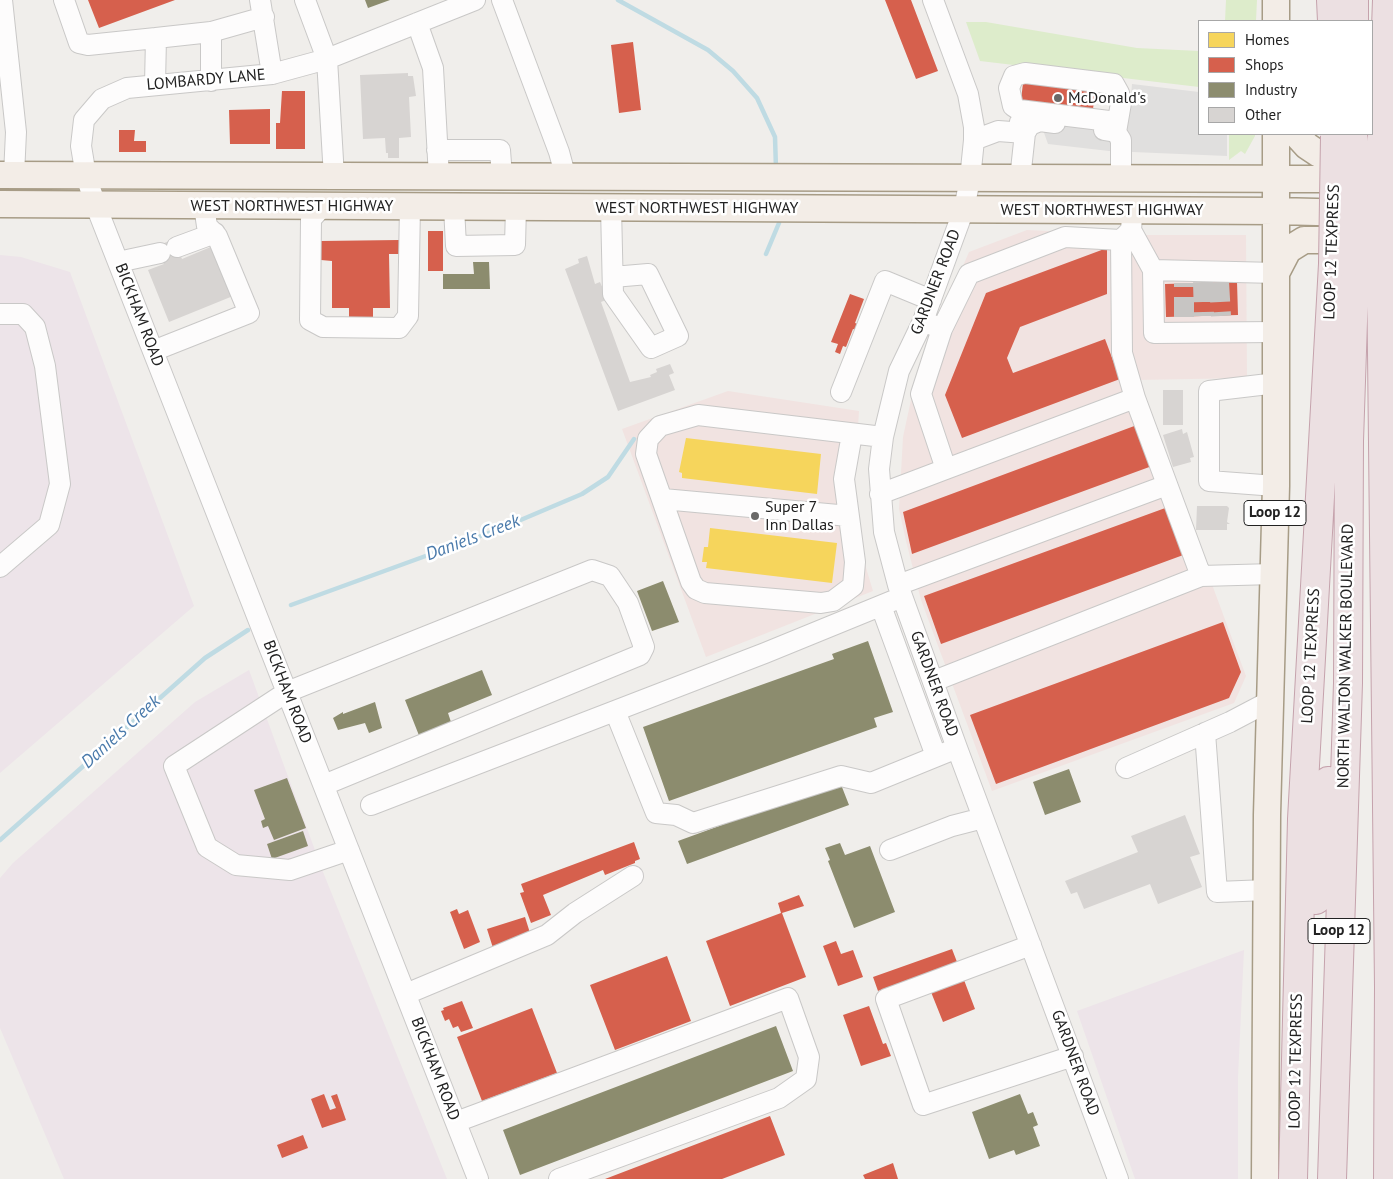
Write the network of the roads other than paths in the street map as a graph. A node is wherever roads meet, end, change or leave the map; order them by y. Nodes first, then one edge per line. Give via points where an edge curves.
1 (2, 0) edge
2 (64, 0) edge
3 (305, 0) edge
4 (475, 0) edge
5 (502, 0) edge
6 (932, 0) edge
7 (1276, 0) edge
8 (1331, 0) edge
9 (1354, 0) edge
10 (1387, 0) edge
11 (262, 9) edge
12 (1276, 20) edge
13 (1332, 20) edge
14 (1354, 20) edge
15 (417, 24) junction
16 (210, 32) junction
17 (156, 38) junction
18 (327, 59) junction
19 (272, 74) junction
20 (211, 81) junction
21 (155, 84) junction
22 (1013, 106) junction
23 (1116, 127) junction
24 (8, 132) edge
25 (1025, 133) junction
26 (1276, 135) edge
27 (1297, 135) edge
28 (1344, 136) edge
29 (974, 140) junction
30 (1388, 145) edge
31 (438, 150) junction
32 (7, 175) edge
33 (86, 176) junction
34 (328, 177) junction
35 (439, 177) junction
36 (509, 177) junction
37 (566, 178) junction
38 (970, 179) junction
39 (1020, 179) junction
40 (1121, 179) junction
41 (1275, 179) junction
42 (1393, 180) edge
43 (0, 204) edge
44 (96, 206) junction
45 (204, 206) junction
46 (323, 206) junction
47 (410, 206) junction
48 (454, 207) junction
49 (516, 207) junction
50 (611, 207) junction
51 (964, 209) junction
52 (1276, 211) junction
53 (1393, 214) edge
54 (1128, 226) junction
55 (214, 233) junction
56 (1366, 257) edge
57 (118, 262) junction
58 (1152, 270) junction
59 (1276, 273) junction
60 (614, 276) dead end
61 (931, 300) junction
62 (0, 314) edge
63 (924, 321) junction
64 (942, 329) junction
65 (1276, 332) junction
66 (153, 351) junction
67 (1277, 383) junction
68 (841, 392) dead end
69 (1135, 398) junction
70 (852, 434) junction
71 (883, 437) junction
72 (946, 469) junction
73 (1167, 484) junction
74 (1276, 486) junction
75 (880, 494) junction
76 (663, 499) junction
77 (849, 516) junction
78 (0, 567) edge
79 (1274, 574) junction
80 (1201, 576) junction
81 (900, 591) junction
82 (881, 606) junction
83 (934, 681) junction
84 (1348, 683) junction
85 (287, 692) junction
86 (1270, 701) junction
87 (615, 711) junction
88 (1205, 733) junction
89 (957, 748) junction
90 (936, 756) junction
91 (1126, 768) dead end
92 (324, 785) junction
93 (371, 805) dead end
94 (983, 818) junction
95 (349, 850) junction
96 (890, 850) dead end
97 (633, 876) dead end
98 (1267, 890) junction
99 (1031, 946) junction
100 (406, 994) junction
101 (1391, 994) edge
102 (1073, 1056) junction
103 (1296, 1085) junction
104 (456, 1122) junction
105 (478, 1179) edge
106 (559, 1179) edge
107 (1118, 1179) edge
108 (1265, 1179) edge
109 (1293, 1179) edge
110 (1332, 1179) edge
111 (1388, 1179) edge

1 - 24 street
2 - 17 street via 79,42 88,45
3 - 18 street
4 - 15 street, LOMBARDY LANE
5 - 37 street
6 - 29 street, GARDNER ROAD via 968,94
7 - 12 main road
8 - 13 highway
9 - 14 highway
10 - 30 highway, NORTH WALTON WALKER BOULEVARD
11 - 16 street
11 - 19 street
15 - 18 street, LOMBARDY LANE
15 - 31 street via 433,68
16 - 17 street
16 - 20 street
17 - 21 street
18 - 19 street, LOMBARDY LANE
18 - 34 street
19 - 20 street, LOMBARDY LANE
20 - 21 street, LOMBARDY LANE
21 - 33 street, LOMBARDY LANE via 127,88 102,99 84,120 81,146
22 - 23 street via 1019,110
22 - 23 street via 1009,88 1014,76 1025,73 1114,84 1121,103
22 - 25 street
23 - 25 street via 1040,120 1030,125
23 - 40 street via 1120,140
24 - 32 street
25 - 29 street via 998,131
25 - 39 street
26 - 41 main road
27 - 30 main road via 1319,154
28 - 56 highway, NORTH WALTON WALKER BOULEVARD, bridge
29 - 38 street, GARDNER ROAD
30 - 56 highway, NORTH WALTON WALKER BOULEVARD, bridge
31 - 35 street
31 - 36 street via 500,150
32 - 33 main road, WEST NORTHWEST HIGHWAY
33 - 34 main road, WEST NORTHWEST HIGHWAY
33 - 44 street, LOMBARDY LANE
34 - 35 main road, WEST NORTHWEST HIGHWAY
34 - 46 main road
35 - 36 main road, WEST NORTHWEST HIGHWAY
36 - 37 main road, WEST NORTHWEST HIGHWAY
36 - 49 main road
37 - 38 main road, WEST NORTHWEST HIGHWAY
38 - 39 main road, WEST NORTHWEST HIGHWAY
38 - 51 street, GARDNER ROAD
39 - 40 main road, WEST NORTHWEST HIGHWAY
40 - 41 main road, WEST NORTHWEST HIGHWAY
41 - 42 main road, WEST NORTHWEST HIGHWAY
41 - 52 main road, Loop 12
43 - 44 main road, WEST NORTHWEST HIGHWAY
44 - 45 main road, WEST NORTHWEST HIGHWAY
44 - 57 street, BICKHAM ROAD
45 - 46 main road, WEST NORTHWEST HIGHWAY
45 - 55 street via 207,226
46 - 47 main road, WEST NORTHWEST HIGHWAY
46 - 47 street via 311,219 310,320 323,327 399,328 408,316
47 - 48 main road, WEST NORTHWEST HIGHWAY
48 - 49 main road, WEST NORTHWEST HIGHWAY
48 - 49 street via 456,246 515,245
49 - 50 main road, WEST NORTHWEST HIGHWAY
50 - 51 main road, WEST NORTHWEST HIGHWAY
50 - 60 street
51 - 54 main road, WEST NORTHWEST HIGHWAY
51 - 61 street, GARDNER ROAD
52 - 53 main road, WEST NORTHWEST HIGHWAY
52 - 54 main road, WEST NORTHWEST HIGHWAY
52 - 59 main road, Loop 12
54 - 58 street
54 - 64 street via 1065,237 969,274
54 - 69 street via 1122,353
55 - 57 street via 169,250
55 - 66 street via 249,313
56 - 59 main road via 1304,240 1288,250
56 - 84 highway, NORTH WALTON WALKER BOULEVARD / Loop 12 via 1348,441
56 - 101 highway, NORTH WALTON WALKER BOULEVARD / Loop 12
56 - 103 highway, LOOP 12 TEXPRESS via 1302,819
57 - 66 street, BICKHAM ROAD
58 - 59 street via 1202,277
58 - 65 street via 1154,333 1203,324
59 - 65 main road, Loop 12
61 - 63 street, GARDNER ROAD
61 - 68 street via 885,281
62 - 78 street via 23,314 35,327 45,366 60,484 49,525
63 - 64 street
63 - 71 street, GARDNER ROAD via 899,371
64 - 72 street via 921,394
65 - 67 main road, Loop 12
66 - 85 street, BICKHAM ROAD
67 - 74 main road, Loop 12
67 - 74 street via 1208,391 1208,481
69 - 72 street
69 - 73 street
70 - 71 street
70 - 76 street via 698,415 660,426 648,439 646,454
70 - 77 street via 844,479
71 - 75 street, GARDNER ROAD
72 - 75 street
73 - 80 street
73 - 81 street
74 - 79 main road, Loop 12
75 - 81 street, GARDNER ROAD via 884,532
76 - 77 street
76 - 77 street via 691,582 705,593 807,602 833,601 853,586 855,562
79 - 80 street
79 - 86 main road, Loop 12
80 - 83 street
81 - 82 street
81 - 83 street, GARDNER ROAD
82 - 87 street
82 - 90 street
83 - 89 street, GARDNER ROAD
84 - 103 highway via 1333,721
84 - 110 highway, NORTH WALTON WALKER BOULEVARD / Loop 12
85 - 92 street, BICKHAM ROAD
85 - 92 street via 592,570 610,576 628,603 644,647 640,656
85 - 95 street via 174,766 207,847 236,865 290,870
86 - 88 street
86 - 98 main road, Loop 12
87 - 90 street via 656,813 676,815 693,823 841,776 871,783
87 - 93 street
88 - 91 street
88 - 98 street via 1217,892
89 - 90 street
89 - 94 street, GARDNER ROAD
92 - 95 street, BICKHAM ROAD
94 - 96 street via 952,826
94 - 99 street, GARDNER ROAD
95 - 100 street, BICKHAM ROAD
97 - 100 street via 547,935
98 - 108 main road
99 - 102 street, GARDNER ROAD
99 - 102 street via 886,999 923,1105
100 - 104 street, BICKHAM ROAD
101 - 111 highway, NORTH WALTON WALKER BOULEVARD / Loop 12
102 - 107 street, GARDNER ROAD
103 - 109 highway, LOOP 12 TEXPRESS
104 - 105 street, BICKHAM ROAD
104 - 106 street via 788,998 809,1057 806,1079 779,1098

